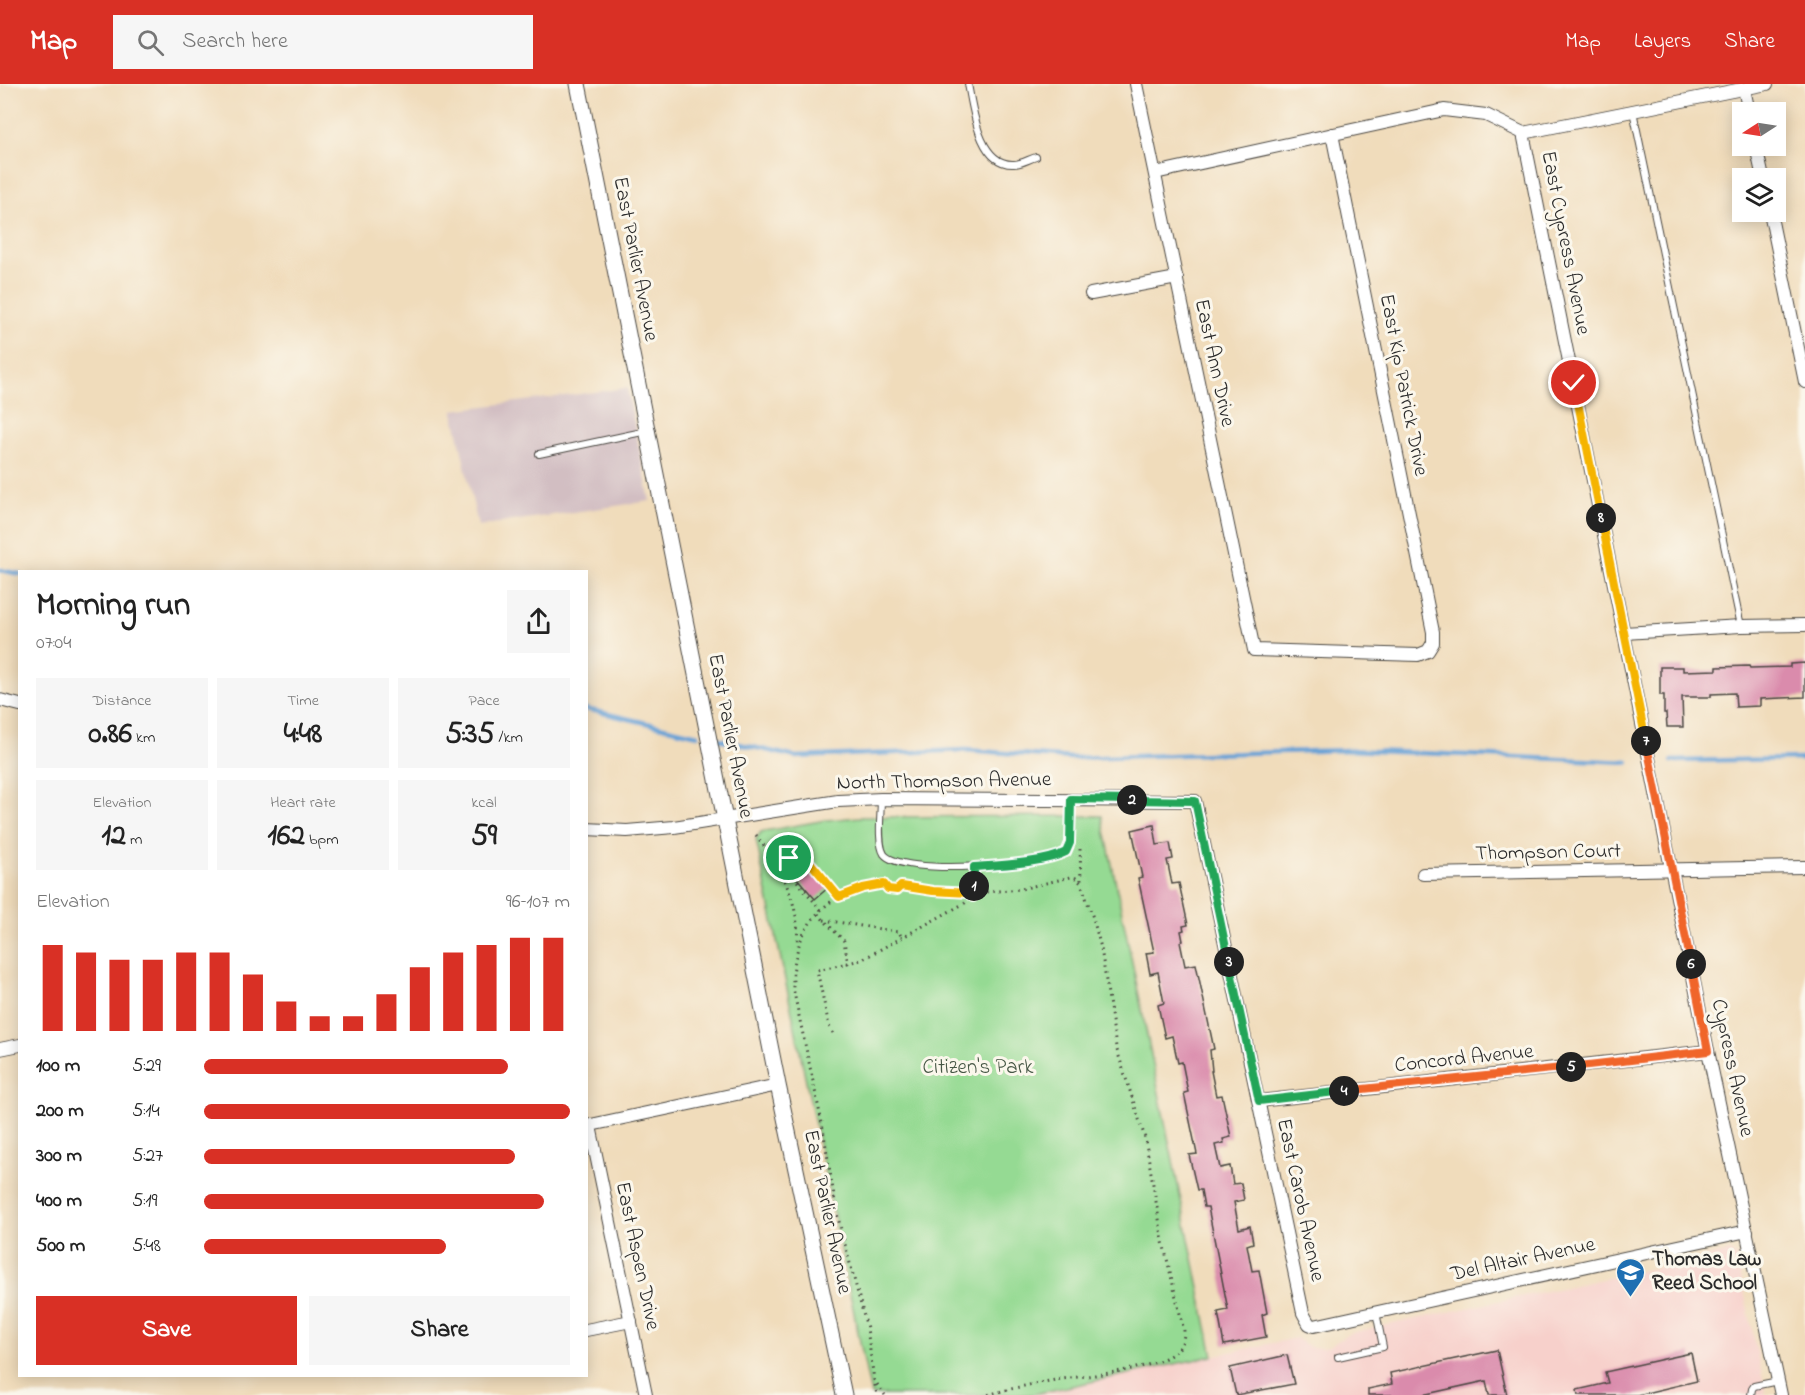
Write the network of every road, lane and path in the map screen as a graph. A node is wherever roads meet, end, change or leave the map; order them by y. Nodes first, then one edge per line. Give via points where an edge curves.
1 (968, 84) edge
2 (1136, 84) edge
3 (1767, 84) edge
4 (582, 85) edge
5 (1744, 89) junction
6 (1747, 102) edge
7 (1633, 111) junction
8 (1332, 134) junction
9 (1523, 134) junction
10 (1036, 157) dead end
11 (1155, 173) junction
12 (1772, 222) edge
13 (1177, 278) junction
14 (1091, 294) dead end
15 (1805, 382) edge
16 (648, 431) junction
17 (539, 454) dead end
18 (1805, 625) edge
19 (1741, 626) junction
20 (1624, 633) junction
21 (1254, 650) joint
22 (0, 700) edge
23 (18, 704) edge
24 (1648, 748) joint
25 (881, 798) junction
26 (1071, 799) junction
27 (1195, 801) joint
28 (726, 820) junction
29 (588, 829) edge
30 (756, 835) dead end
31 (774, 861) junction
32 (795, 864) junction
33 (974, 867) junction
34 (1805, 867) edge
35 (1080, 868) dead end
36 (1672, 870) junction
37 (1423, 874) dead end
38 (1071, 878) junction
39 (839, 897) junction
40 (973, 897) junction
41 (820, 912) junction
42 (824, 920) junction
43 (902, 938) junction
44 (796, 950) junction
45 (848, 964) junction
46 (833, 1033) dead end
47 (18, 1045) edge
48 (0, 1049) edge
49 (1708, 1051) junction
50 (778, 1085) junction
51 (1259, 1101) junction
52 (588, 1126) edge
53 (1747, 1231) junction
54 (1376, 1312) junction
55 (632, 1321) junction
56 (1309, 1324) joint
57 (588, 1330) edge
58 (1338, 1357) dead end
59 (874, 1380) junction
60 (1778, 1381) junction
61 (646, 1395) edge
62 (844, 1395) edge
63 (877, 1395) edge
64 (885, 1395) edge
65 (987, 1395) edge
66 (1751, 1395) edge
67 (1781, 1395) edge

1 - 10 lane via 982,143 992,156 1016,164
2 - 11 street, East Ann Drive
3 - 5 street
4 - 16 street, East Parlier Avenue
5 - 6 street
5 - 7 street
7 - 9 street
7 - 19 lane
8 - 9 street via 1444,110 1486,115
8 - 11 street
8 - 21 street, East Kip Patrick Drive via 1433,643 1428,651 1418,655
9 - 20 street, East Cypress Avenue
11 - 13 street, East Ann Drive
12 - 15 street
13 - 14 street
13 - 21 street, East Ann Drive
16 - 17 lane
16 - 28 street, East Parlier Avenue
18 - 19 street
19 - 20 street
20 - 24 street, East Cypress Avenue
22 - 23 street
24 - 36 street, Cypress Avenue
25 - 26 street, North Thompson Avenue
25 - 28 street, North Thompson Avenue via 838,801
25 - 33 lane via 880,842 882,852 892,861
26 - 27 street, North Thompson Avenue
26 - 33 lane via 1070,843 1066,852 1021,863
27 - 51 street, East Carob Avenue
28 - 29 street, North Thompson Avenue via 627,831
28 - 50 street, East Parlier Avenue
30 - 31 path
31 - 32 path via 789,858
31 - 44 path via 796,915
32 - 39 path via 804,855
32 - 41 path via 788,870
33 - 40 path
34 - 36 street, Thompson Court
35 - 38 path
36 - 37 street, Thompson Court
36 - 49 street, Cypress Avenue
38 - 40 path
38 - 65 path via 1081,883 1097,932 1113,1033 1145,1138 1184,1337 1179,1348 1150,1364
39 - 40 path via 884,884 888,889 901,886 968,893
39 - 41 path
40 - 43 path
41 - 42 path
41 - 44 path
42 - 43 path via 899,932
42 - 45 path via 844,941
43 - 45 path
44 - 59 path via 795,1001 837,1214 865,1319
45 - 46 path via 817,970
47 - 48 street
49 - 51 street, Concord Avenue
49 - 53 street, Cypress Avenue
50 - 52 street
50 - 62 street, East Parlier Avenue
51 - 56 street, East Carob Avenue via 1303,1313
52 - 55 street, East Aspen Drive
53 - 54 street, Del Altair Avenue
53 - 60 street, Cypress Avenue
54 - 56 street, Del Altair Avenue via 1318,1326
54 - 58 lane via 1383,1347
55 - 57 street
55 - 61 street, East Aspen Drive
59 - 63 path
59 - 64 path
60 - 66 lane via 1754,1386
60 - 67 street, Cypress Avenue
63 - 64 path

